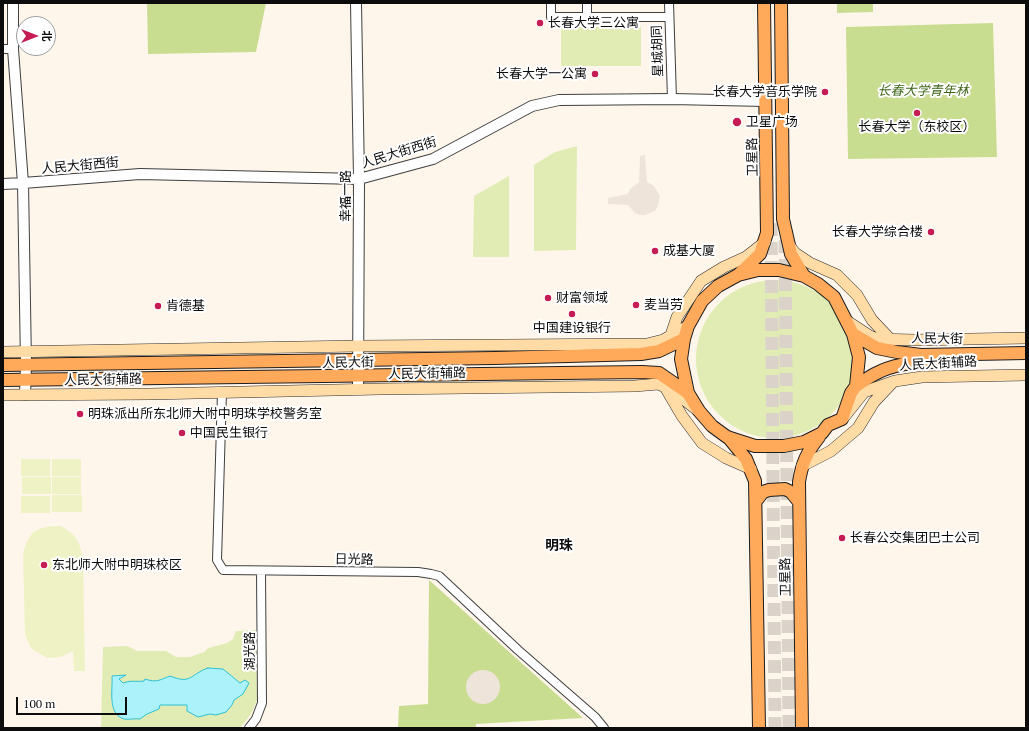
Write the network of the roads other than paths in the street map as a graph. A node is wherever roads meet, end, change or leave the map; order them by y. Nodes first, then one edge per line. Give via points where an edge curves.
1 (13, 3) edge
2 (356, 3) edge
3 (551, 3) edge
4 (587, 3) edge
5 (669, 3) edge
6 (764, 3) edge
7 (780, 3) edge
8 (669, 16) junction
9 (587, 17) junction
10 (8, 49) edge
11 (672, 99) junction
12 (766, 100) junction
13 (359, 179) junction
14 (24, 183) junction
15 (3, 184) edge
16 (765, 242) junction
17 (788, 244) junction
18 (738, 275) junction
19 (804, 276) junction
20 (847, 321) junction
21 (688, 326) junction
22 (853, 334) junction
23 (671, 335) junction
24 (1026, 338) edge
25 (684, 339) junction
26 (890, 339) junction
27 (359, 346) junction
28 (3, 352) edge
29 (26, 352) junction
30 (1026, 353) edge
31 (358, 359) junction
32 (1026, 360) edge
33 (26, 364) junction
34 (3, 365) edge
35 (1026, 375) edge
36 (358, 376) junction
37 (3, 380) edge
38 (25, 380) junction
39 (894, 381) junction
40 (665, 386) junction
41 (856, 386) junction
42 (358, 389) junction
43 (222, 392) junction
44 (688, 393) junction
45 (3, 394) edge
46 (25, 395) junction
47 (699, 412) junction
48 (842, 419) junction
49 (822, 433) junction
50 (728, 436) junction
51 (802, 466) junction
52 (751, 470) junction
53 (756, 501) junction
54 (799, 502) junction
55 (261, 571) junction
56 (249, 728) edge
57 (604, 728) edge
58 (759, 728) edge
59 (802, 728) edge

1 - 10 street
2 - 13 street, 幸福一路
3 - 9 street via 551,17
4 - 9 street
5 - 8 street, 星城胡同
6 - 12 main road, 卫星路
7 - 17 main road via 783,219
8 - 9 street
8 - 11 street, 星城胡同
10 - 14 street
11 - 12 street, 人民大街西街
11 - 13 street, 人民大街西街 via 559,100 532,106 434,159
12 - 16 main road, 卫星路 via 768,219
13 - 14 street, 人民大街西街 via 140,174
13 - 27 street, 幸福一路
14 - 15 street, 人民大街西街
14 - 29 street
16 - 18 main road, 卫星路 via 760,254
16 - 23 main road via 746,257 701,281 677,317
17 - 19 main road
17 - 26 main road via 794,253 837,275 857,295 872,320
18 - 19 main road via 758,270 780,270
18 - 21 main road via 718,286 702,301
19 - 20 main road via 834,297
20 - 22 main road
20 - 26 main road via 876,339
21 - 23 main road
21 - 25 main road
22 - 30 main road, 人民大街 via 877,348 921,355
22 - 41 main road via 858,357
23 - 27 main road via 647,344
24 - 26 main road
25 - 31 main road, 人民大街 via 659,351 641,354
25 - 44 main road via 681,359
27 - 29 main road
27 - 31 street, 幸福一路
28 - 29 main road
29 - 33 street
31 - 33 main road, 人民大街
31 - 36 street, 幸福一路
32 - 41 main road, 人民大街 via 921,362 878,372
33 - 34 main road, 人民大街
33 - 38 street
35 - 39 main road, 人民大街辅路 via 922,376
36 - 38 main road, 人民大街
36 - 42 street, 幸福一路
36 - 44 main road, 人民大街 via 659,373
37 - 38 main road, 人民大街
38 - 46 street
39 - 48 main road, 人民大街辅路 via 864,392
39 - 51 main road via 874,402 858,428 831,451
40 - 42 main road, 人民大街辅路 via 658,384
40 - 47 main road
40 - 52 main road via 682,416 702,443
41 - 48 main road
42 - 43 main road, 人民大街辅路
43 - 46 main road, 人民大街辅路
43 - 55 street, 日光路 via 217,560 224,570
44 - 47 main road
45 - 46 main road, 人民大街辅路
47 - 50 main road via 712,426
48 - 49 main road via 828,425
49 - 50 main road via 804,442 784,446 755,446
49 - 51 main road, 卫星路
50 - 52 main road via 746,459
51 - 54 main road, 卫星路
52 - 53 main road via 755,481
53 - 54 main road via 763,492 785,489 792,492
53 - 58 main road
54 - 59 main road, 卫星路
55 - 56 street, 湖光路 via 262,703
55 - 57 street, 日光路 via 418,572 439,576

